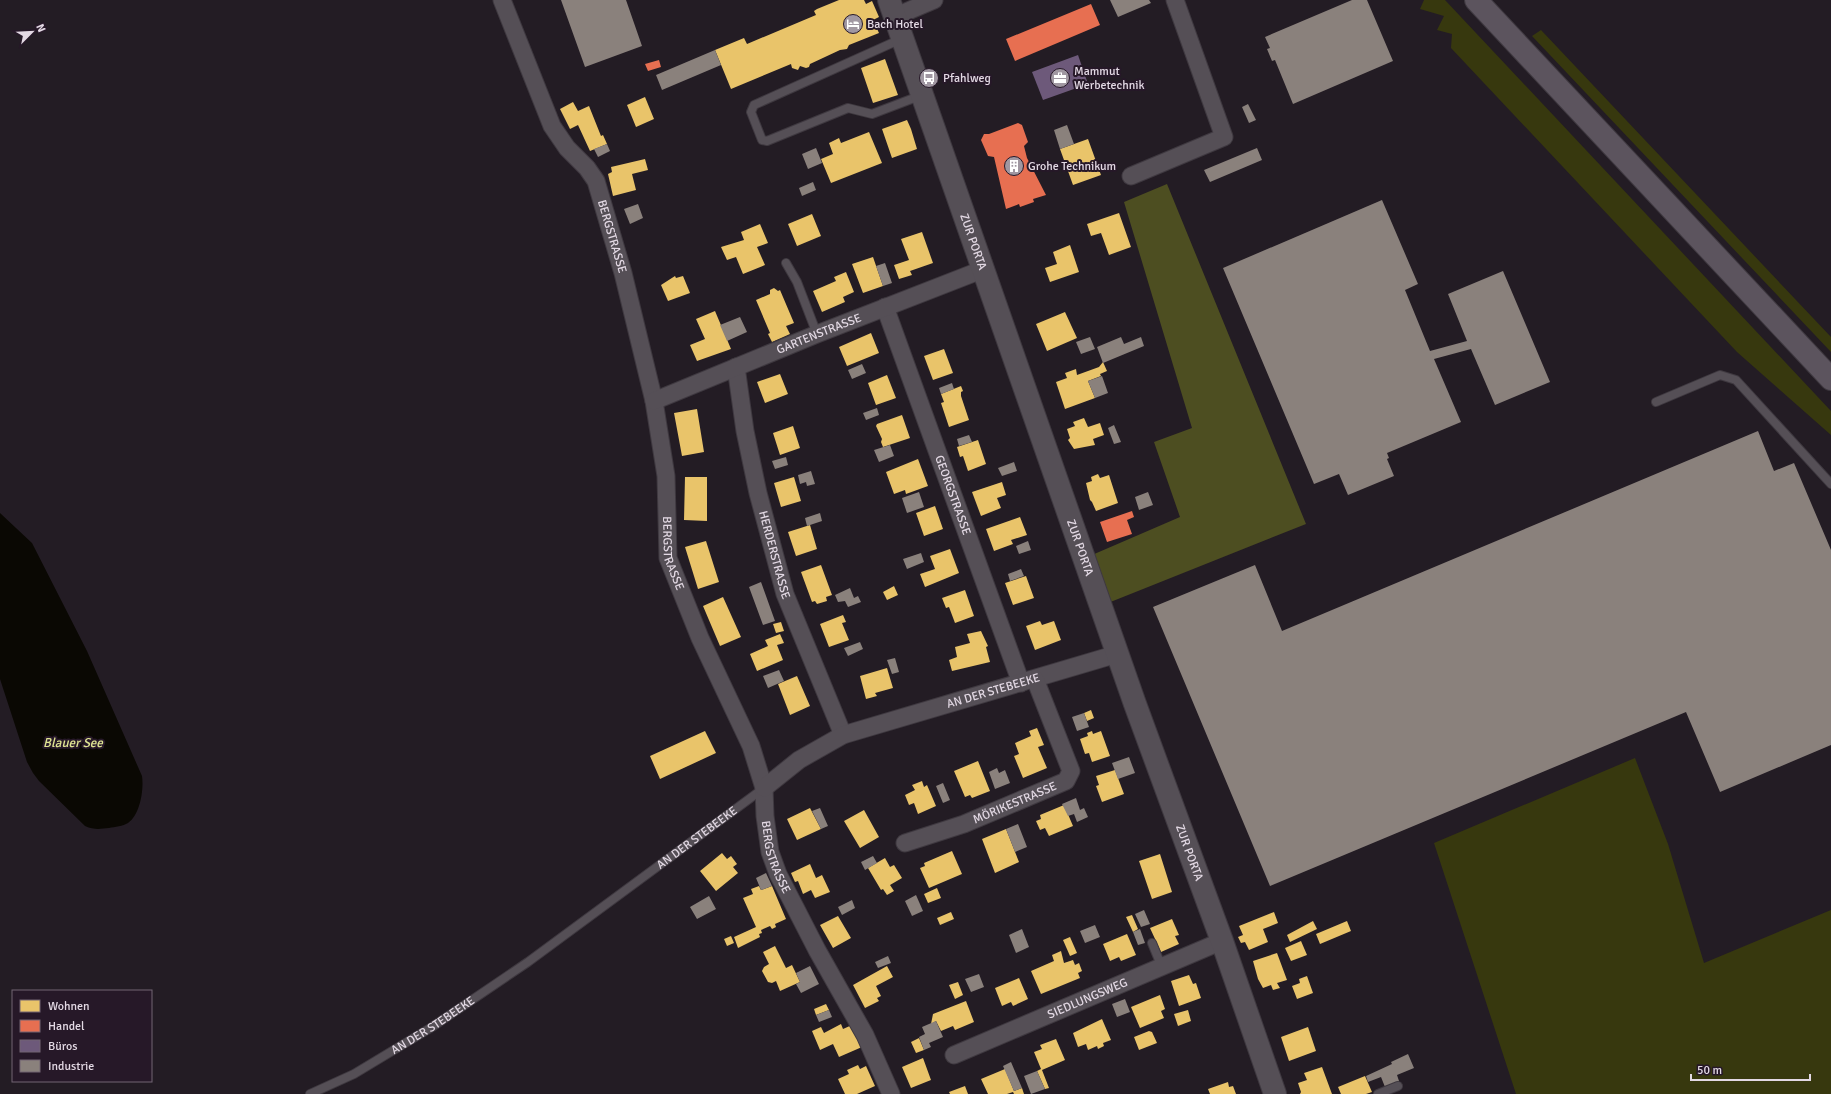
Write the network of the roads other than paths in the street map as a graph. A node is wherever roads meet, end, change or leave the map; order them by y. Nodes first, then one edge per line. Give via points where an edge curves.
1 (502, 0) edge
2 (934, 0) edge
3 (1175, 0) edge
4 (1476, 0) edge
5 (891, 8) edge
6 (902, 39) junction
7 (922, 95) junction
8 (1131, 176) dead end
9 (786, 263) dead end
10 (984, 269) junction
11 (885, 307) junction
12 (817, 334) junction
13 (736, 366) junction
14 (1831, 379) edge
15 (654, 402) junction
16 (1656, 402) dead end
17 (1831, 484) edge
18 (1117, 654) junction
19 (1028, 681) junction
20 (843, 735) junction
21 (764, 788) junction
22 (905, 843) dead end
23 (1222, 941) junction
24 (1152, 943) dead end
25 (1161, 965) junction
26 (954, 1055) dead end
27 (1398, 1086) dead end
28 (310, 1094) edge
29 (891, 1094) edge
30 (1275, 1094) edge
31 (1378, 1094) edge

1 - 15 street, BERGSTRASSE via 552,126 567,148 588,168 596,181 623,273
2 - 5 street
3 - 8 street via 1224,137
4 - 14 main road
5 - 6 main road, ZUR PORTA
6 - 7 main road, ZUR PORTA
6 - 7 lane via 754,105 751,112 762,140 768,141 848,108 872,114
7 - 10 main road, ZUR PORTA
9 - 12 lane via 797,282
10 - 11 street, GARTENSTRASSE
10 - 18 main road, ZUR PORTA
11 - 12 street, GARTENSTRASSE
11 - 19 street, GEORGSTRASSE
12 - 13 street, GARTENSTRASSE
13 - 15 street, GARTENSTRASSE
13 - 20 street, HERDERSTRASSE via 745,431 758,493 786,594
15 - 21 street, BERGSTRASSE via 666,476 668,558 700,638 751,746
16 - 17 lane via 1720,375 1736,380
18 - 19 street, AN DER STEBEEKE
18 - 23 main road, ZUR PORTA
19 - 20 street, AN DER STEBEEKE
19 - 22 street, MÖRIKESTRASSE via 1071,771 1066,781 964,824
20 - 21 street, AN DER STEBEEKE via 799,760
21 - 28 lane, AN DER STEBEEKE via 528,962 432,1027 354,1074
21 - 29 street, BERGSTRASSE via 770,852 778,874 864,1035
23 - 25 street, SIEDLUNGSWEG
23 - 30 main road, ZUR PORTA
24 - 25 lane
25 - 26 street, SIEDLUNGSWEG
27 - 31 lane

